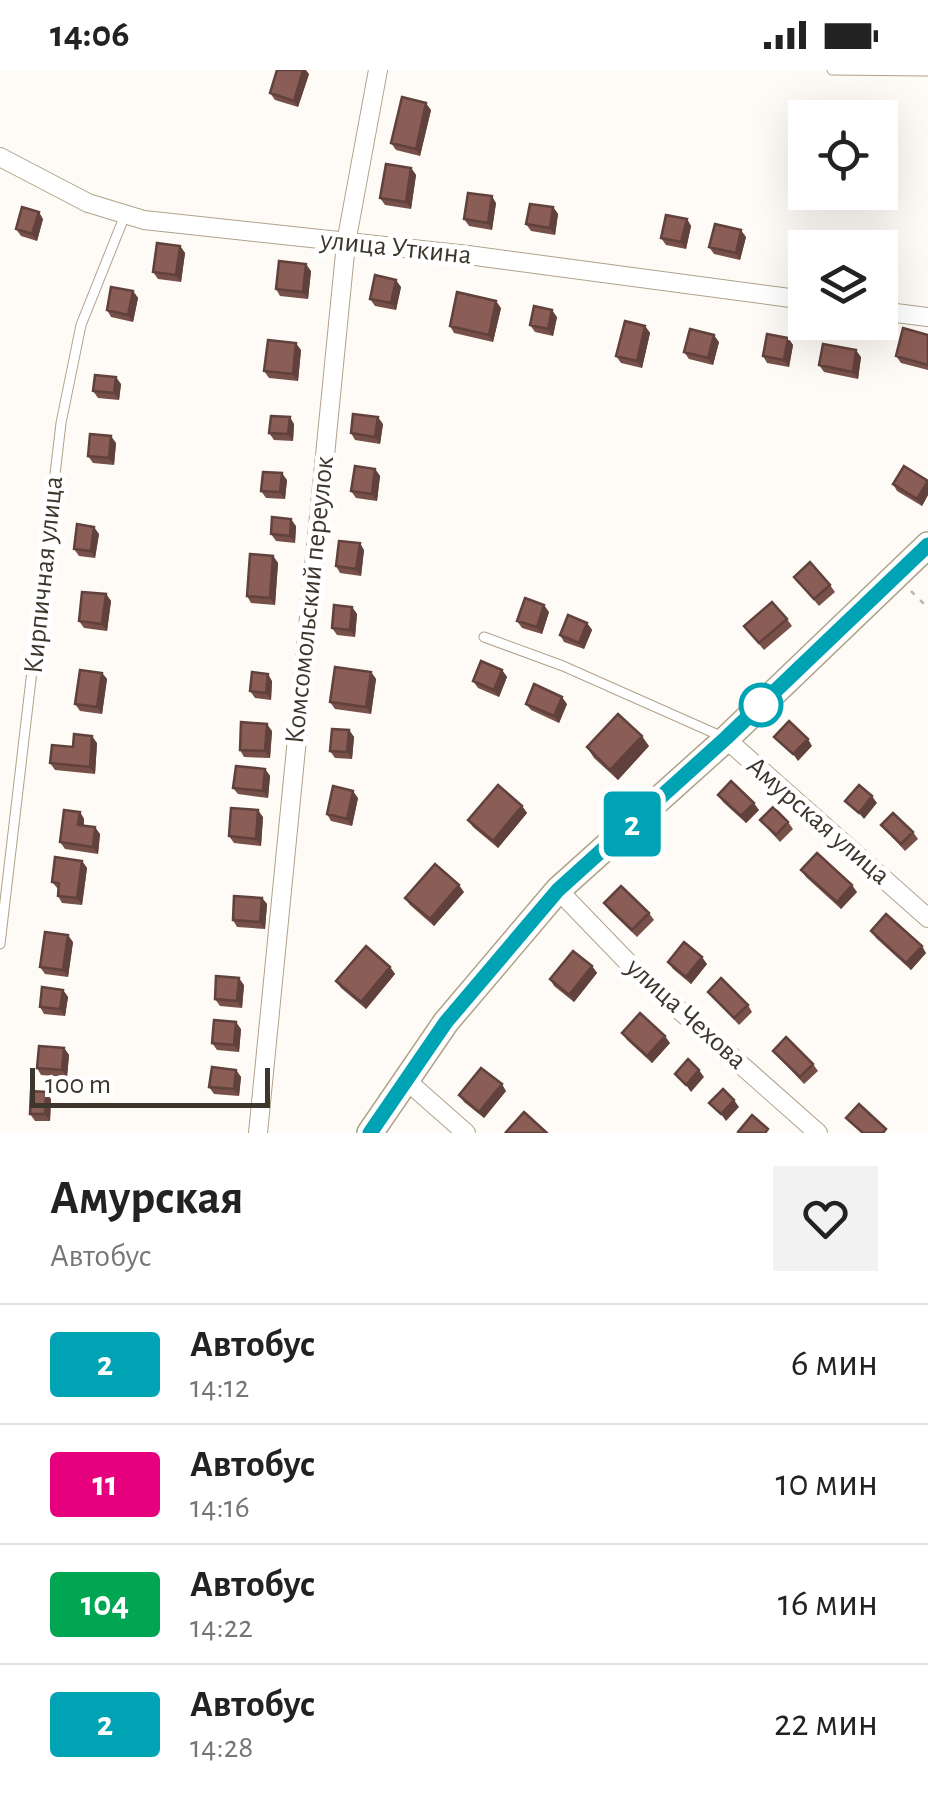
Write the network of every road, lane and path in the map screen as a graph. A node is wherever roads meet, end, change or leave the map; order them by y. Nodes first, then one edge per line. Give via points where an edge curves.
1 (378, 70) edge
2 (832, 70) edge
3 (928, 71) edge
4 (0, 157) edge
5 (126, 215) junction
6 (346, 243) junction
7 (788, 298) edge
8 (898, 313) edge
9 (928, 318) edge
10 (928, 546) edge
11 (896, 576) junction
12 (928, 608) edge
13 (484, 637) dead end
14 (726, 738) junction
15 (558, 890) junction
16 (928, 918) edge
17 (0, 944) edge
18 (407, 1081) junction
19 (258, 1133) edge
20 (370, 1133) edge
21 (466, 1133) edge
22 (818, 1133) edge

1 - 6 street, Комсомольский переулок
2 - 3 lane
4 - 5 street, улица Уткина
5 - 6 street, улица Уткина
5 - 17 lane, Кирпичная улица via 81,325 61,423
6 - 7 street, улица Уткина
6 - 19 street, Комсомольский переулок
8 - 9 street
10 - 11 main road
11 - 12 path
11 - 14 main road
13 - 14 lane, Амурская улица
14 - 15 main road
14 - 16 street, Амурская улица
15 - 18 main road via 446,1022
15 - 22 street, улица Чехова via 643,978
18 - 20 main road
18 - 21 street

